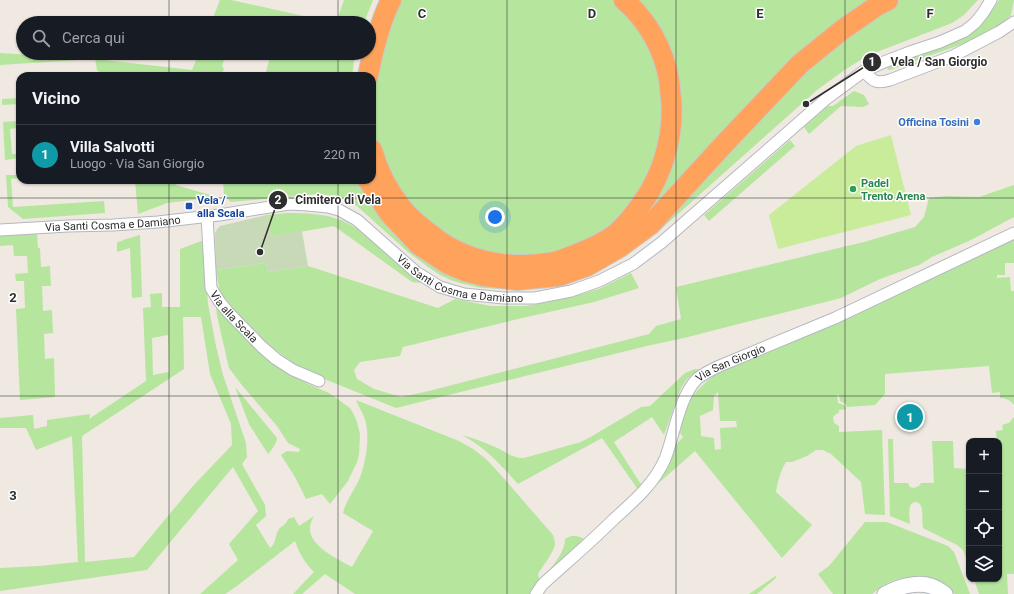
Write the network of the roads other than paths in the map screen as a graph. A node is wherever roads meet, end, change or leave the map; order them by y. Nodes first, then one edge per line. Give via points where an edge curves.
1 (378, 0) edge
2 (391, 0) edge
3 (624, 0) edge
4 (888, 0) edge
5 (991, 0) edge
6 (371, 16) edge
7 (1014, 22) edge
8 (376, 39) edge
9 (358, 60) edge
10 (371, 60) edge
11 (864, 71) junction
12 (356, 72) edge
13 (369, 72) edge
14 (376, 165) edge
15 (371, 184) edge
16 (207, 216) junction
17 (0, 230) edge
18 (1014, 233) edge
19 (319, 381) dead end
20 (536, 594) edge
21 (885, 594) edge
22 (945, 594) edge

1 - 6 highway
2 - 8 highway
3 - 14 highway via 644,21 664,60 672,107 670,134 656,180 644,200 631,218 595,247 566,259 538,264 517,265 470,256 451,248 418,225 403,210
4 - 15 highway via 842,30 800,64 650,225 620,248 587,266 559,276 517,280 484,276 448,264 419,245 389,212
5 - 11 street, Via Santi Cosma e Damiano via 975,23 965,31
7 - 11 street via 953,56 882,83 872,80
9 - 12 highway
10 - 13 highway
11 - 16 street, Via Santi Cosma e Damiano via 826,99 661,243 633,264 599,281 571,291 535,298 504,298 464,294 440,287 416,272 356,220 328,207 289,204
16 - 17 street, Via Santi Cosma e Damiano via 158,222
16 - 19 street, Via alla Scala via 211,288 219,301 276,359 293,370
18 - 20 street, Via San Giorgio via 834,318 717,367 696,380 686,397 665,458 652,481 593,540 542,585
21 - 22 street via 899,588 924,584 933,586

